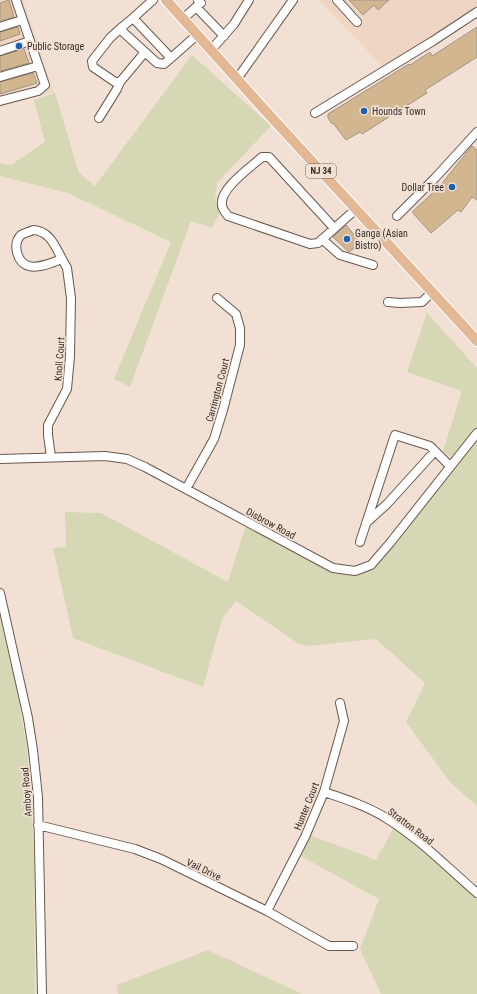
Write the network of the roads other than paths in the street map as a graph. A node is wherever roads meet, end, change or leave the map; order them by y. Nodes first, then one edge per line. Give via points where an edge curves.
1 (16, 0) edge
2 (153, 0) edge
3 (166, 0) edge
4 (249, 0) edge
5 (293, 0) edge
6 (337, 0) edge
7 (199, 2) edge
8 (477, 12) edge
9 (133, 18) junction
10 (183, 19) junction
11 (22, 20) junction
12 (357, 22) dead end
13 (0, 27) edge
14 (122, 27) junction
15 (197, 35) junction
16 (224, 36) junction
17 (30, 41) junction
18 (211, 50) junction
19 (0, 51) edge
20 (145, 52) junction
21 (171, 58) junction
22 (38, 66) junction
23 (0, 77) edge
24 (237, 79) junction
25 (120, 82) junction
26 (0, 101) edge
27 (315, 113) dead end
28 (99, 118) dead end
29 (476, 135) edge
30 (356, 209) junction
31 (398, 216) dead end
32 (334, 228) junction
33 (322, 239) junction
34 (62, 260) junction
35 (373, 265) dead end
36 (432, 292) junction
37 (217, 298) dead end
38 (388, 302) dead end
39 (477, 341) edge
40 (477, 433) edge
41 (435, 451) junction
42 (51, 457) junction
43 (0, 459) edge
44 (450, 466) junction
45 (186, 489) junction
46 (366, 523) junction
47 (360, 542) dead end
48 (0, 593) edge
49 (340, 703) dead end
50 (324, 792) junction
51 (38, 825) junction
52 (477, 893) edge
53 (267, 911) junction
54 (354, 946) dead end
55 (42, 994) edge

1 - 11 street
2 - 9 street
3 - 10 main road, NJ 34
4 - 16 street
5 - 24 street
6 - 12 street
7 - 10 street
7 - 16 street
8 - 27 street
9 - 14 street
9 - 21 street
10 - 15 main road, NJ 34
11 - 13 street
11 - 17 street
14 - 20 street via 123,32
14 - 25 street via 92,61 93,67 115,82
15 - 18 main road, NJ 34
15 - 21 street
16 - 18 street
17 - 19 street
17 - 22 street
18 - 24 main road, NJ 34
20 - 21 street via 157,63 164,64
20 - 25 street
22 - 23 street
22 - 26 street via 45,85 38,91
24 - 30 main road, NJ 34
25 - 28 street
29 - 31 street
30 - 32 street
30 - 36 main road, NJ 34
32 - 33 street
32 - 33 street via 269,157 262,157 227,188 222,198 222,206 228,216 310,244 318,243
33 - 35 street via 340,255
34 - 34 street, Knoll Court via 51,239 40,230 27,232 18,242 18,258 30,267
34 - 42 street, Knoll Court via 67,268 72,298 70,356 67,389 48,424
36 - 38 street via 422,302
36 - 39 main road, NJ 34
37 - 45 street, Carrington Court via 236,314 240,328 240,344 214,439
40 - 44 street, Disbrow Road
41 - 44 street
41 - 46 street via 387,504
41 - 46 street via 430,446 395,435
42 - 43 street, Disbrow Road
42 - 45 street, Disbrow Road via 105,456 127,459
44 - 45 street, Disbrow Road via 371,565 355,571 333,568
46 - 47 street
48 - 51 street, Amboy Road via 28,718 38,797
49 - 50 street, Hunter Court via 344,721
50 - 52 street, Stratton Road via 364,806 386,818 407,832
50 - 53 street, Hunter Court via 305,837
51 - 53 street, Vail Drive via 135,849
51 - 55 street, Amboy Road
53 - 54 street, Vail Drive via 329,946

